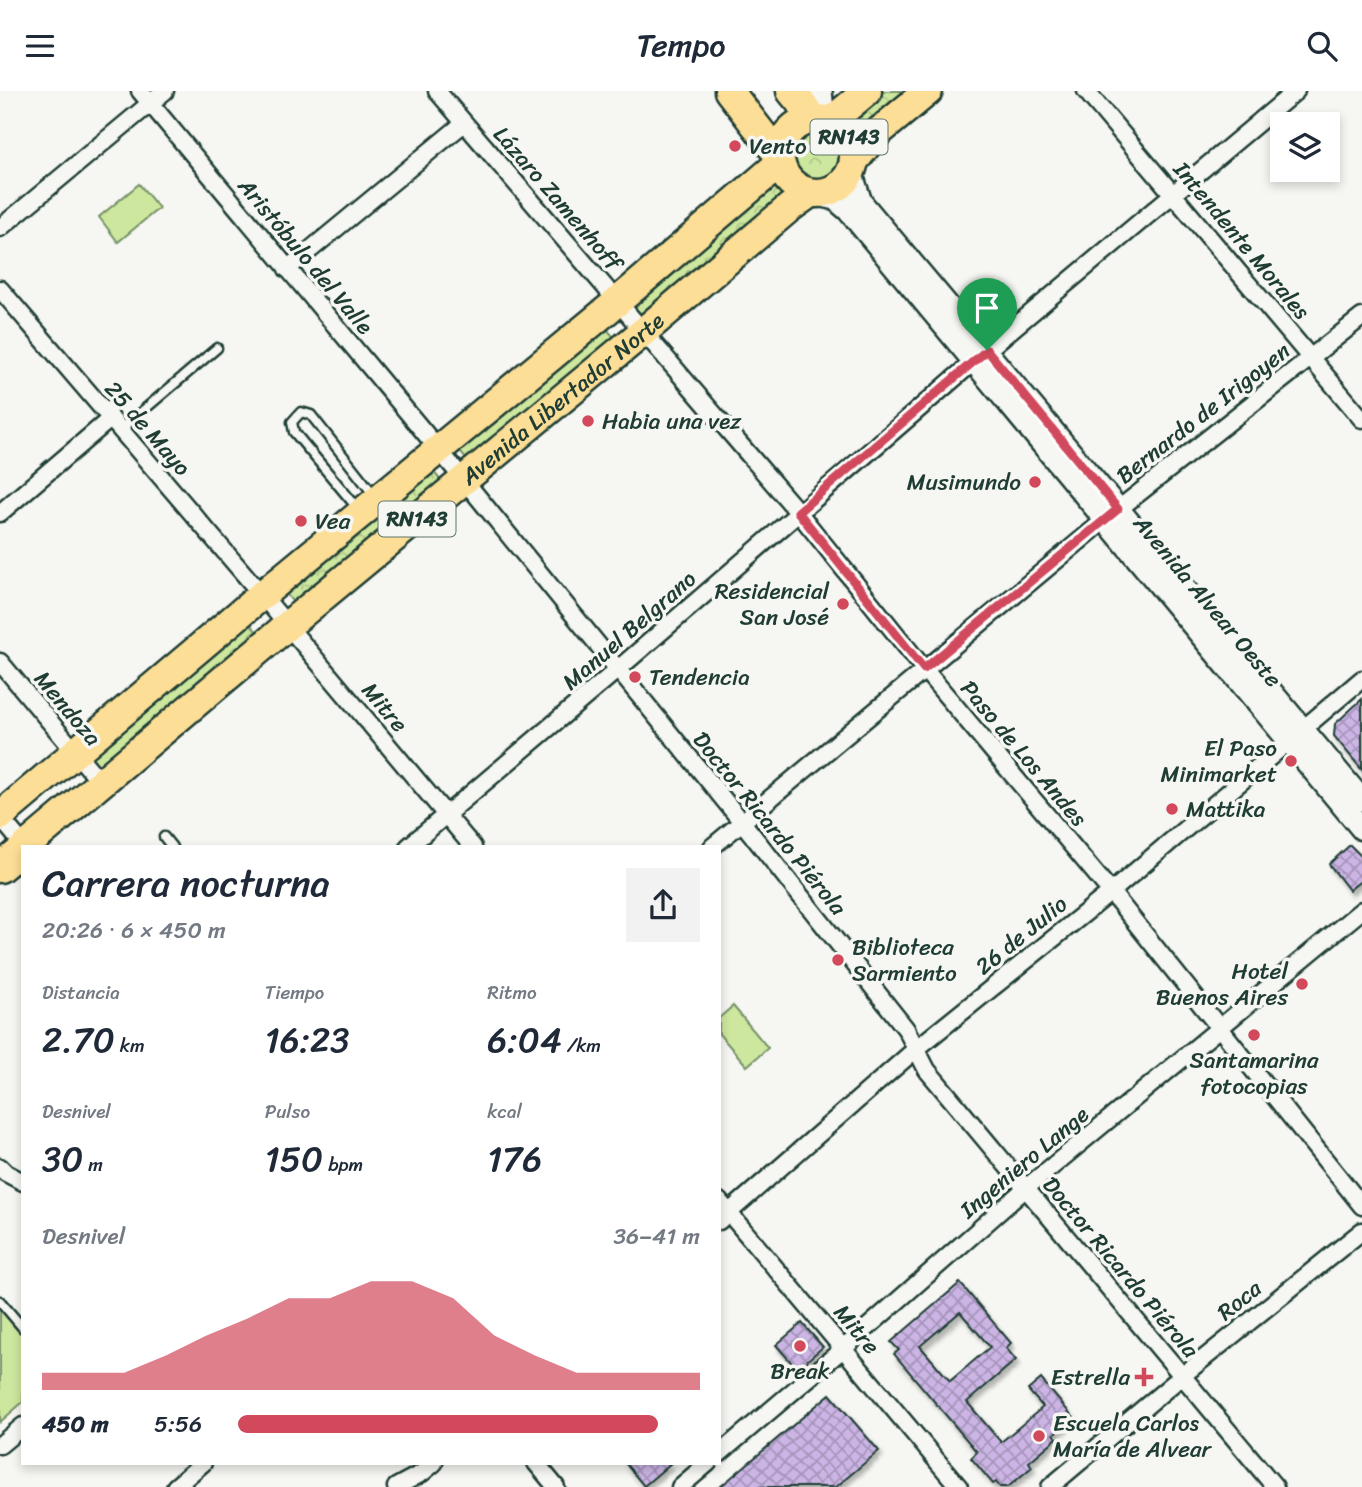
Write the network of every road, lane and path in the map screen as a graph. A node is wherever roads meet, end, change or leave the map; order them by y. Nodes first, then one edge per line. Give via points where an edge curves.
1 (165, 91) edge
2 (437, 91) edge
3 (729, 91) edge
4 (791, 91) edge
5 (821, 91) edge
6 (867, 91) edge
7 (928, 91) edge
8 (1086, 91) edge
9 (1296, 91) edge
10 (145, 97) edge
11 (823, 120) junction
12 (464, 123) junction
13 (780, 160) junction
14 (853, 167) junction
15 (1173, 192) junction
16 (813, 194) junction
17 (0, 228) edge
18 (287, 269) junction
19 (0, 289) edge
20 (617, 302) junction
21 (1362, 317) edge
22 (643, 333) junction
23 (217, 348) dead end
24 (980, 356) junction
25 (1311, 356) junction
26 (1362, 419) edge
27 (115, 424) junction
28 (438, 450) junction
29 (464, 480) junction
30 (370, 507) junction
31 (798, 512) junction
32 (0, 513) edge
33 (1112, 514) junction
34 (262, 595) junction
35 (287, 626) junction
36 (0, 662) edge
37 (924, 669) junction
38 (617, 670) junction
39 (1362, 680) edge
40 (1296, 734) junction
41 (76, 752) junction
42 (102, 784) junction
43 (1362, 800) edge
44 (0, 816) edge
45 (446, 816) junction
46 (742, 822) junction
47 (1362, 829) edge
48 (164, 837) dead end
49 (23, 845) edge
50 (27, 845) edge
51 (170, 845) edge
52 (410, 845) edge
53 (471, 845) edge
54 (714, 845) edge
55 (21, 850) edge
56 (0, 868) edge
57 (1111, 892) junction
58 (1362, 910) edge
59 (1220, 1030) junction
60 (916, 1049) junction
61 (0, 1167) edge
62 (21, 1181) edge
63 (1026, 1188) junction
64 (1362, 1206) edge
65 (723, 1212) edge
66 (1362, 1231) edge
67 (0, 1301) edge
68 (21, 1326) edge
69 (844, 1348) junction
70 (1182, 1376) junction
71 (21, 1428) edge
72 (0, 1445) edge
73 (721, 1452) edge
74 (201, 1465) edge
75 (432, 1465) edge
76 (538, 1465) edge
77 (706, 1465) edge
78 (175, 1487) edge
79 (396, 1487) edge
80 (556, 1487) edge
81 (680, 1487) edge
82 (959, 1487) edge
83 (1050, 1487) edge
84 (1275, 1487) edge

1 - 10 street
2 - 12 street, Lázaro Zamenhoff
3 - 13 highway
4 - 11 highway
5 - 11 main road
6 - 11 highway, RN143
7 - 14 highway, RN143 via 875,135
8 - 15 street, Intendente Morales
9 - 15 street, Manuel Belgrano
10 - 17 street
10 - 18 street, Aristóbulo del Valle
11 - 13 highway, RN143 via 804,121 787,133
11 - 14 highway, RN143 via 849,137
12 - 18 street
12 - 20 street, Lázaro Zamenhoff
13 - 16 highway, RN143 via 793,185
13 - 20 highway, Avenida Libertador Norte / RN143
14 - 16 highway, RN143 via 844,183
14 - 24 main road, Avenida Alvear Oeste via 862,202
15 - 24 street, Manuel Belgrano
15 - 25 street, Intendente Morales
16 - 22 highway, Avenida Libertador Norte / RN143 via 789,208
16 - 24 main road, Avenida Alvear Oeste via 835,199 848,210
18 - 28 street, Aristóbulo del Valle
19 - 27 street, 25 de Mayo
20 - 22 street, Paso de Los Andes
20 - 28 highway, Avenida Libertador Norte / RN143
21 - 25 street, Bernardo de Irigoyen
22 - 29 highway, Avenida Libertador Norte / RN143
22 - 31 street, Paso de Los Andes
23 - 27 lane
24 - 31 street, Manuel Belgrano
24 - 33 main road, Avenida Alvear Oeste
25 - 26 street, Intendente Morales
25 - 33 street, Bernardo de Irigoyen
27 - 32 street
27 - 34 street, 25 de Mayo
28 - 29 street, Doctor Ricardo Piérola
28 - 30 highway, Avenida Libertador Norte / RN143
29 - 35 highway, Avenida Libertador Norte / RN143
29 - 38 street, Doctor Ricardo Piérola
30 - 30 lane via 311,415 301,412 295,416 293,432
30 - 34 highway, Avenida Libertador Norte / RN143
31 - 37 street, Paso de Los Andes
31 - 38 street, Manuel Belgrano
33 - 37 street, Bernardo de Irigoyen
33 - 40 main road, Avenida Alvear Oeste
34 - 35 street, Mitre
34 - 41 highway, Avenida Libertador Norte / RN143
35 - 42 highway, Avenida Libertador Norte / RN143
35 - 45 street, Mitre
36 - 41 street, Mendoza
37 - 46 street, Bernardo de Irigoyen
37 - 57 street, Paso de Los Andes
38 - 45 street, Manuel Belgrano
38 - 46 street, Doctor Ricardo Piérola
39 - 40 street, 26 de Julio
40 - 43 main road, Avenida Alvear Oeste
40 - 47 main road, Avenida Alvear Oeste
40 - 57 street, 26 de Julio
41 - 42 street, Mendoza
41 - 44 highway, Avenida Libertador Norte / RN143
42 - 50 highway, Avenida Libertador Norte / RN143
44 - 49 street
45 - 52 street, Manuel Belgrano
45 - 53 street, Mitre
46 - 54 street, Bernardo de Irigoyen
46 - 60 street, Doctor Ricardo Piérola via 906,1029
48 - 51 lane
55 - 56 highway, Avenida Libertador Norte / RN143
57 - 59 street, Paso de Los Andes
57 - 60 street, 26 de Julio
58 - 59 street, Ingeniero Lange
59 - 63 street, Ingeniero Lange
59 - 64 street, Paso de Los Andes
60 - 63 street, Doctor Ricardo Piérola via 927,1070
60 - 65 street, 26 de Julio
61 - 62 street
63 - 69 street, Ingeniero Lange
63 - 70 street, Doctor Ricardo Piérola
65 - 69 street, Mitre
66 - 70 street, Roca
67 - 68 lane
69 - 73 street, Ingeniero Lange
69 - 82 street, Mitre
70 - 83 street, Roca
70 - 84 street, Doctor Ricardo Piérola
71 - 72 street
74 - 78 street
75 - 79 street
76 - 80 street
77 - 81 street

